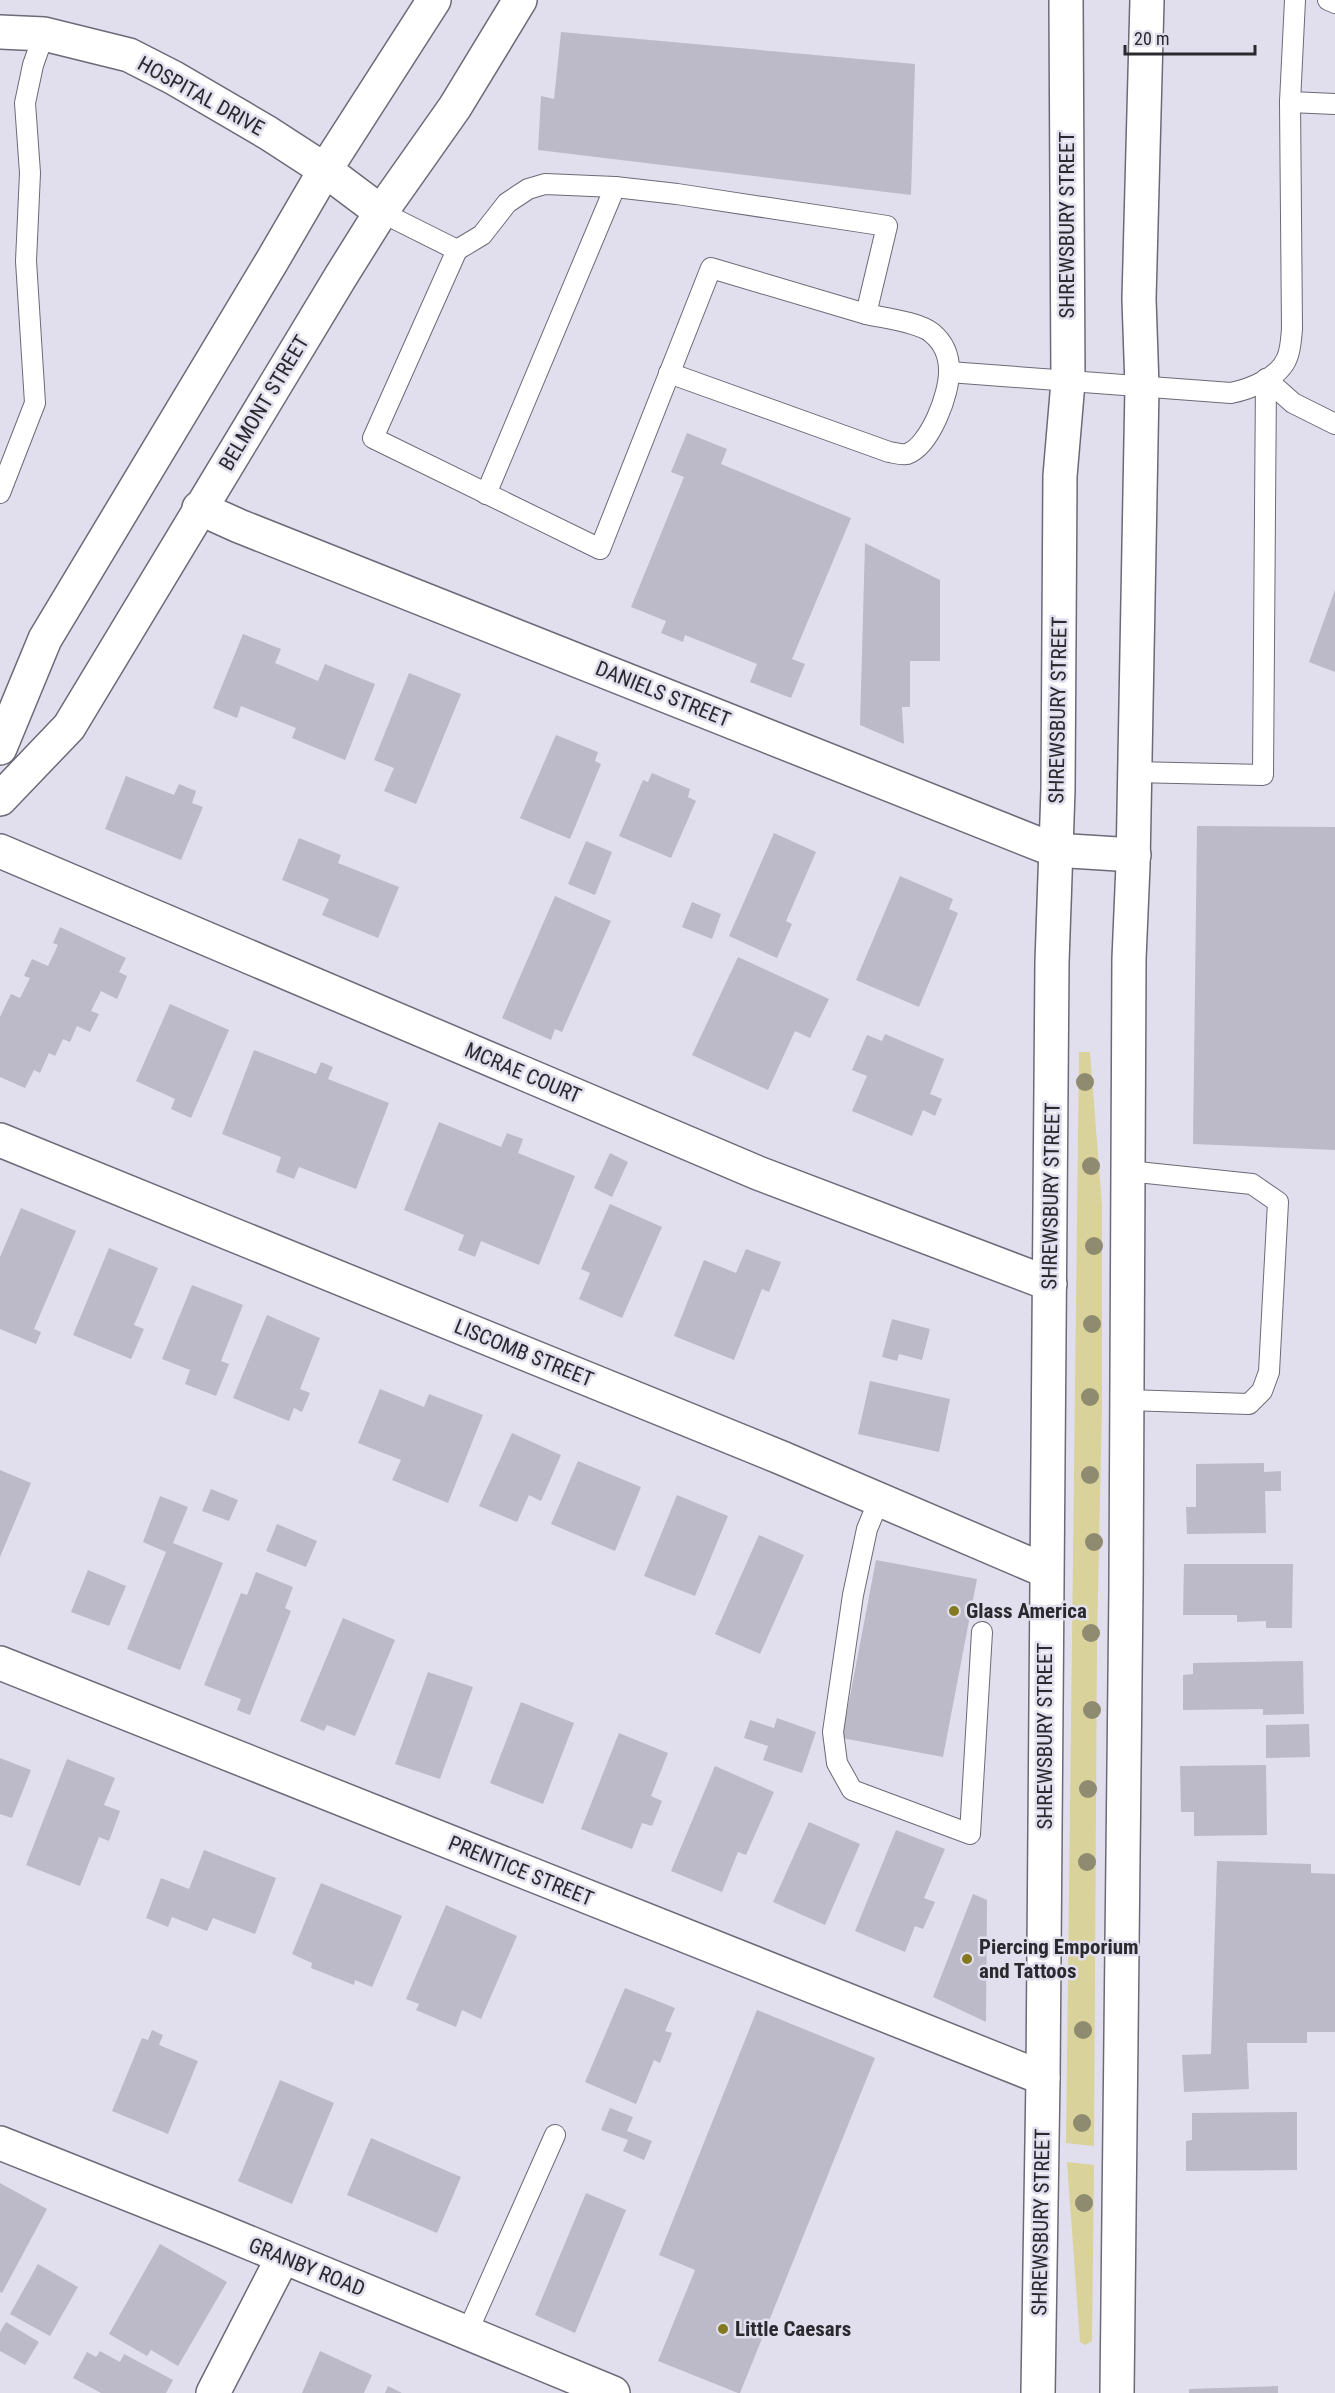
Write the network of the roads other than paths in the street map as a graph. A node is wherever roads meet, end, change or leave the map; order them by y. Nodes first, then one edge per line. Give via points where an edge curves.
1 (434, 0) edge
2 (520, 0) edge
3 (1066, 0) edge
4 (1147, 0) edge
5 (1295, 0) edge
6 (0, 32) edge
7 (44, 34) junction
8 (1290, 102) junction
9 (1335, 104) edge
10 (325, 170) junction
11 (615, 187) junction
12 (381, 212) junction
13 (457, 250) junction
14 (866, 314) junction
15 (949, 372) junction
16 (669, 373) junction
17 (1266, 379) junction
18 (1068, 382) junction
19 (1142, 387) junction
20 (1335, 424) edge
21 (0, 493) edge
22 (486, 494) junction
23 (200, 508) junction
24 (0, 748) edge
25 (1134, 772) junction
26 (0, 799) edge
27 (1054, 850) junction
28 (0, 851) edge
29 (1134, 855) junction
30 (0, 1140) edge
31 (1128, 1171) junction
32 (1050, 1284) junction
33 (1127, 1400) junction
34 (879, 1500) junction
35 (1046, 1571) junction
36 (982, 1632) dead end
37 (0, 1663) edge
38 (1043, 2078) junction
39 (555, 2135) dead end
40 (0, 2143) edge
41 (283, 2257) junction
42 (467, 2333) junction
43 (213, 2393) edge
44 (613, 2393) edge
45 (1038, 2393) edge
46 (1117, 2393) edge

1 - 10 main road
2 - 12 main road, BELMONT STREET via 455,107
3 - 18 main road, SHREWSBURY STREET
4 - 19 main road via 1139,298
5 - 8 lane
6 - 7 main road, HOSPITAL DRIVE
7 - 10 main road, HOSPITAL DRIVE via 129,55
7 - 21 lane via 25,103 30,173 26,261 35,403
8 - 9 lane
8 - 17 lane via 1292,329 1286,360
10 - 12 main road, HOSPITAL DRIVE
10 - 24 main road via 45,639
11 - 13 lane via 545,184 528,189 507,203 482,235
11 - 14 lane via 887,226
11 - 22 lane
12 - 13 lane
12 - 23 main road, BELMONT STREET
13 - 22 lane via 373,438
14 - 15 lane via 924,328 933,334 944,347
14 - 16 lane via 711,268
15 - 16 lane via 927,438 906,454 889,452
15 - 18 lane
16 - 22 lane via 600,549
17 - 19 lane via 1250,390 1231,393
17 - 20 lane via 1293,403
17 - 25 lane via 1263,775
18 - 19 lane
18 - 27 main road, SHREWSBURY STREET via 1060,476 1058,790
19 - 25 main road
23 - 26 main road, BELMONT STREET via 69,727
23 - 27 main road, DANIELS STREET
25 - 29 main road
27 - 29 main road, DANIELS STREET
27 - 32 main road, SHREWSBURY STREET
28 - 32 main road, MCRAE COURT via 758,1173
29 - 31 main road via 1129,959
30 - 34 main road, LISCOMB STREET
31 - 33 main road
31 - 33 lane via 1252,1184 1278,1202 1269,1372 1262,1391 1250,1404
32 - 35 main road, SHREWSBURY STREET
33 - 46 main road
34 - 35 main road, LISCOMB STREET
34 - 36 lane via 867,1529 853,1595 833,1732 837,1763 852,1790 970,1834
35 - 38 main road, SHREWSBURY STREET
37 - 38 main road, PRENTICE STREET
38 - 45 main road, SHREWSBURY STREET
39 - 42 lane
40 - 41 main road, GRANBY ROAD
41 - 42 main road, GRANBY ROAD
41 - 43 main road
42 - 44 main road, GRANBY ROAD

